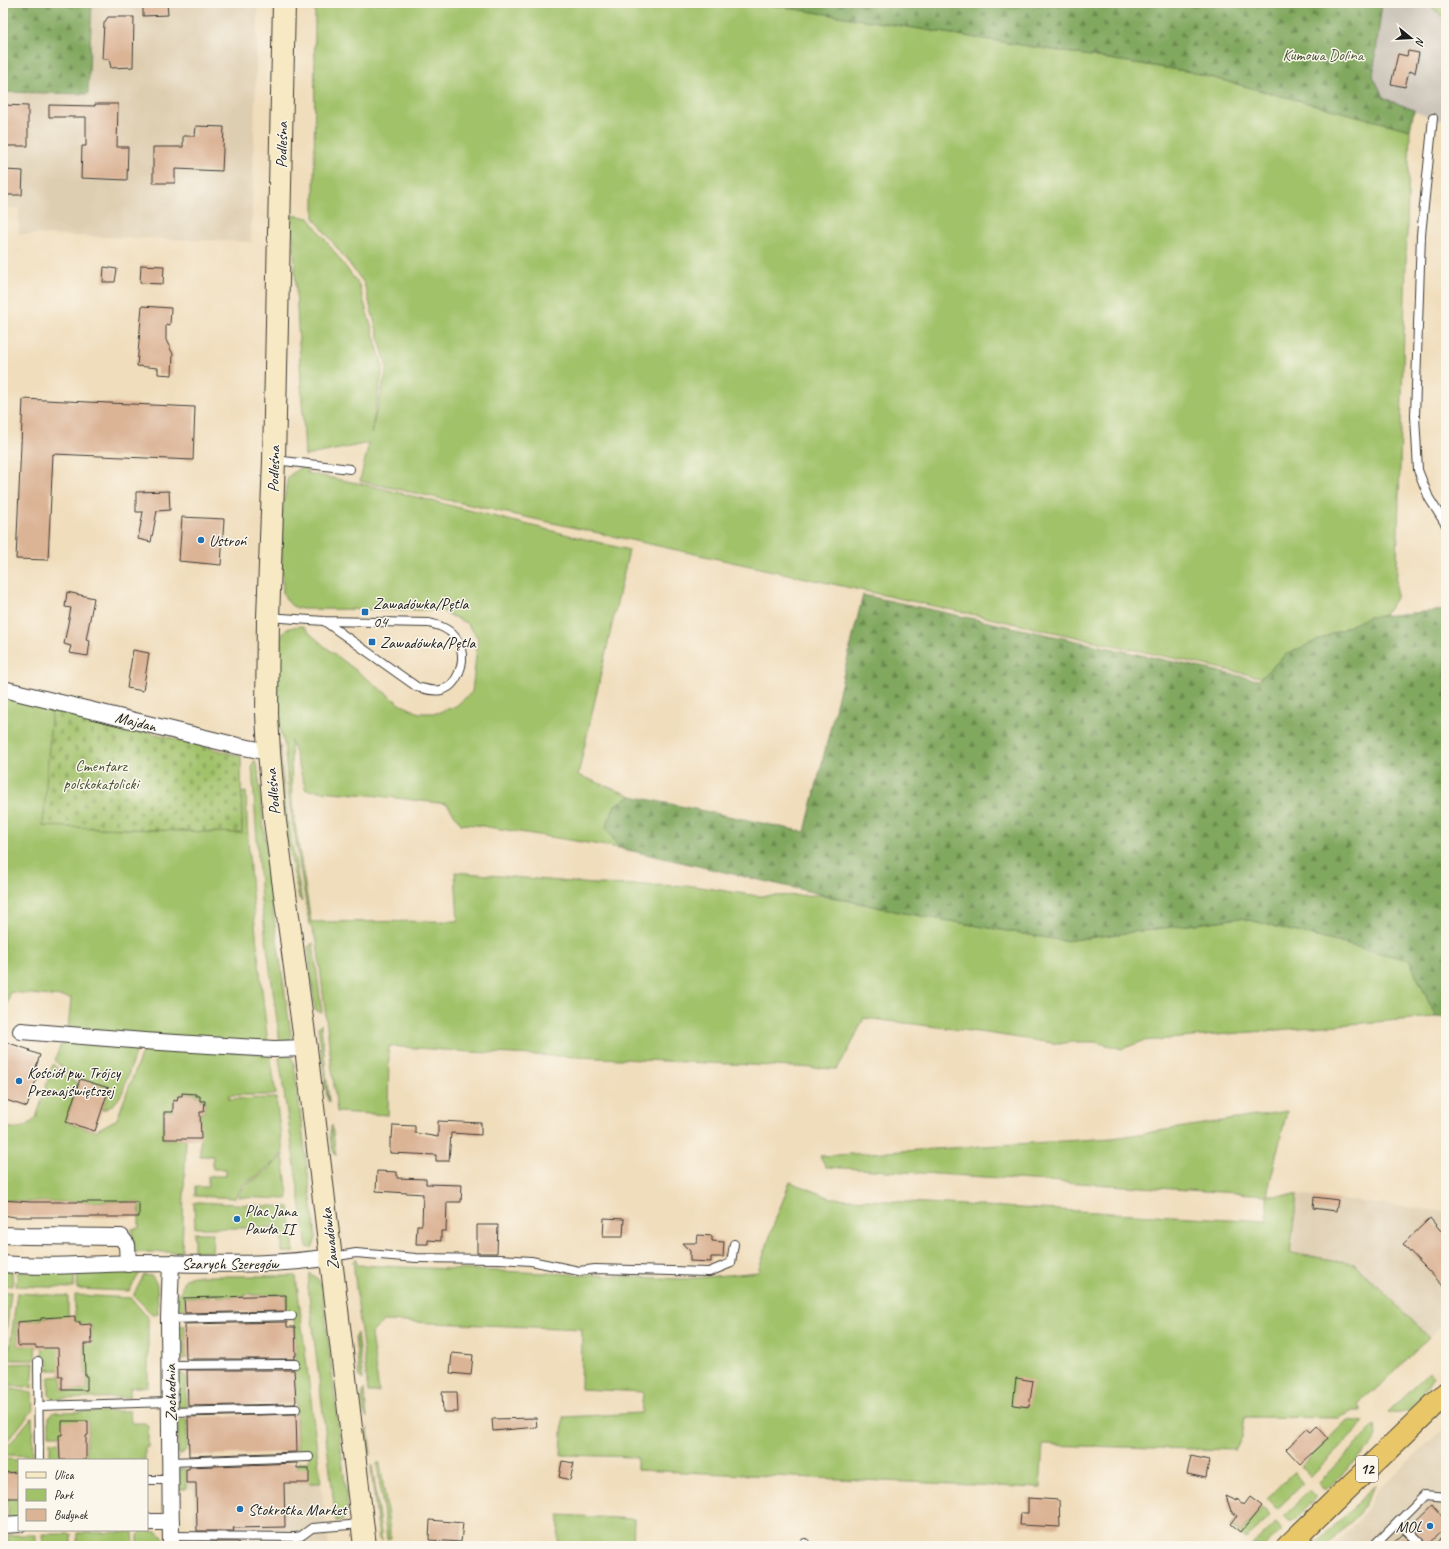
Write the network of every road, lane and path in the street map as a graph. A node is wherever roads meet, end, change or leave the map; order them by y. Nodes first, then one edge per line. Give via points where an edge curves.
1 (284, 3) edge
2 (1433, 118) dead end
3 (274, 460) junction
4 (350, 469) dead end
5 (1446, 525) edge
6 (268, 617) junction
7 (324, 621) junction
8 (3, 689) edge
9 (269, 752) junction
10 (291, 933) joint
11 (21, 1031) dead end
12 (306, 1048) junction
13 (3, 1235) edge
14 (734, 1244) dead end
15 (332, 1257) junction
16 (171, 1263) junction
17 (3, 1264) edge
18 (128, 1264) junction
19 (292, 1316) dead end
20 (169, 1319) junction
21 (38, 1361) dead end
22 (170, 1364) junction
23 (295, 1364) dead end
24 (1446, 1393) edge
25 (38, 1406) junction
26 (171, 1407) junction
27 (296, 1408) dead end
28 (309, 1457) dead end
29 (39, 1459) edge
30 (171, 1462) junction
31 (148, 1480) edge
32 (171, 1480) junction
33 (1446, 1497) edge
34 (1398, 1522) junction
35 (148, 1523) edge
36 (18, 1524) edge
37 (362, 1524) junction
38 (3, 1525) edge
39 (171, 1535) edge
40 (1446, 1541) edge
41 (365, 1546) edge
42 (1288, 1546) edge
43 (1374, 1546) edge
44 (1423, 1546) edge
45 (1440, 1546) edge

1 - 3 main road, Podleśna
2 - 5 lane via 1421,235 1415,416 1418,470 1429,498
3 - 4 lane
3 - 6 main road, Podleśna
6 - 7 lane
6 - 9 main road, Podleśna
7 - 7 lane via 417,687 430,691 443,690 452,684 458,673 462,660 461,647 444,628 429,623
8 - 9 street, Majdan
9 - 10 main road, Podleśna via 275,821
10 - 12 main road, Zawadówka
11 - 12 street via 274,1049
12 - 15 main road, Zawadówka
13 - 18 street via 121,1237 127,1245
14 - 15 lane via 731,1263 708,1272 595,1269 579,1271 530,1261 416,1258 356,1253
15 - 16 street, Szarych Szeregów via 301,1262
15 - 37 main road, Zawadówka
16 - 18 street, Szarych Szeregów
16 - 20 street, Zachodnia
17 - 18 street, Szarych Szeregów
19 - 20 lane
20 - 22 street, Zachodnia
21 - 25 lane
22 - 23 lane
22 - 26 street, Zachodnia
24 - 42 highway, 12
25 - 26 lane
25 - 29 lane
26 - 27 lane
26 - 30 street, Zachodnia
28 - 30 lane
30 - 32 street, Zachodnia
31 - 32 lane
32 - 39 street, Zachodnia
33 - 34 lane via 1425,1494
34 - 43 lane
34 - 44 lane
35 - 39 street
36 - 38 street
37 - 39 lane via 312,1528 296,1537
37 - 41 main road, Zawadówka
40 - 45 lane

